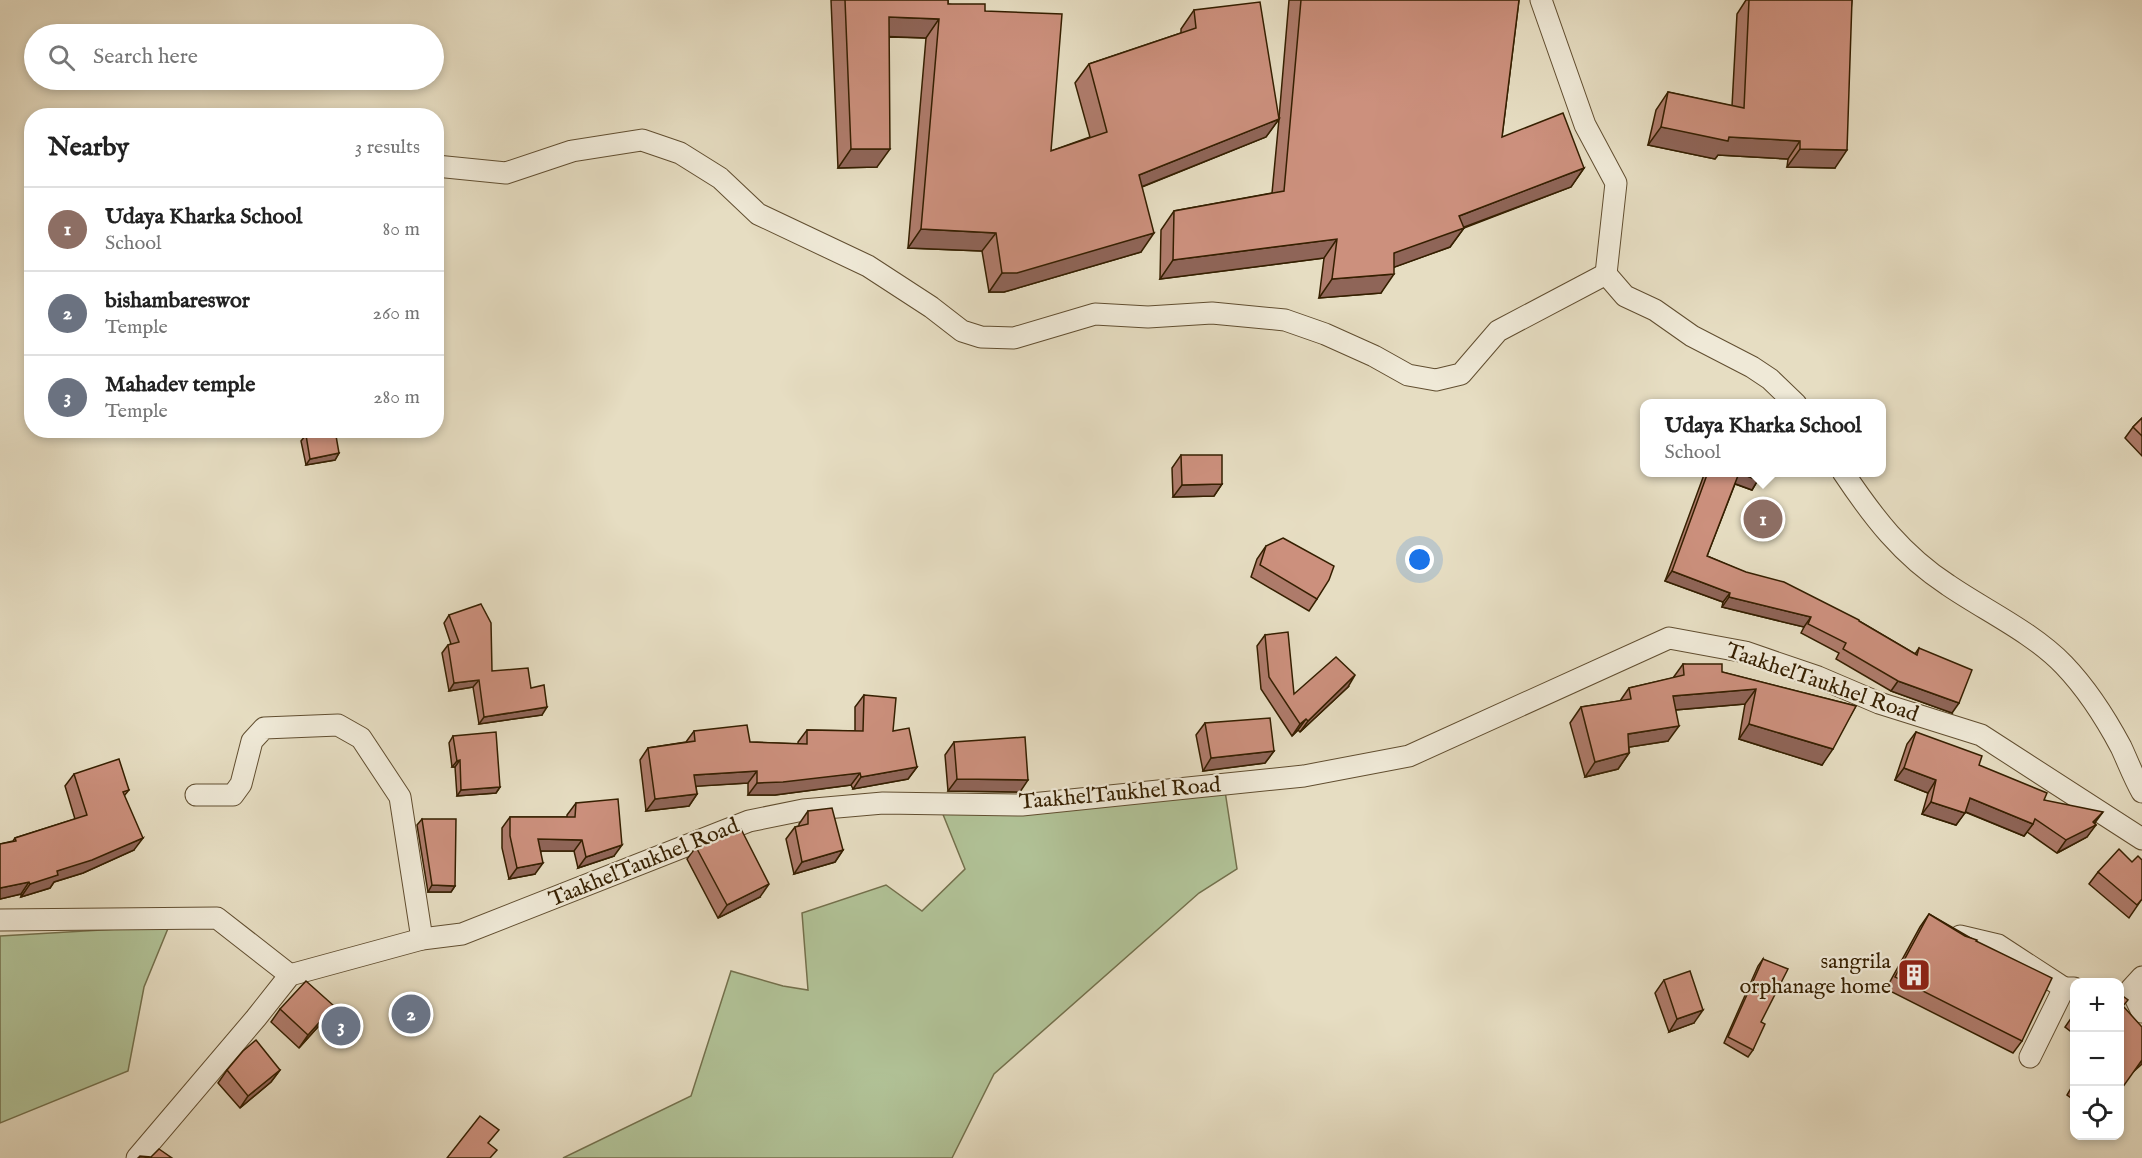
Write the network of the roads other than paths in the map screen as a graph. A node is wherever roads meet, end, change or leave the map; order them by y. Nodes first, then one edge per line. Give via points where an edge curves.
1 (1541, 0) edge
2 (444, 167) edge
3 (1606, 274) junction
4 (1791, 399) edge
5 (1846, 477) edge
6 (2142, 792) edge
7 (196, 795) dead end
8 (2142, 839) edge
9 (0, 920) edge
10 (1960, 936) edge
11 (422, 939) junction
12 (290, 975) junction
13 (2131, 985) edge
14 (2069, 988) edge
15 (2142, 1012) edge
16 (2030, 1058) dead end
17 (137, 1158) edge

1 - 3 street via 1585,125 1616,183
2 - 3 street via 506,173 572,151 642,140 680,153 720,178 758,214 868,267 963,331 981,337 1014,338 1095,314 1148,317 1212,313 1285,320 1325,334 1408,375 1436,380 1461,374 1498,331
3 - 4 street via 1625,296 1752,367
5 - 6 street via 1900,548 2062,663 2107,722
7 - 11 street via 233,795 241,784 252,741 264,728 338,725 361,738 400,797
8 - 11 street, TaakhelTaukhel Road via 1981,735 1879,703 1745,652 1669,638 1409,756 1304,776 1022,805 883,803 803,810 749,821 462,934
9 - 12 street via 217,918
10 - 14 street via 1998,945
11 - 12 street, TaakhelTaukhel Road
12 - 17 street
13 - 15 street
14 - 16 street

